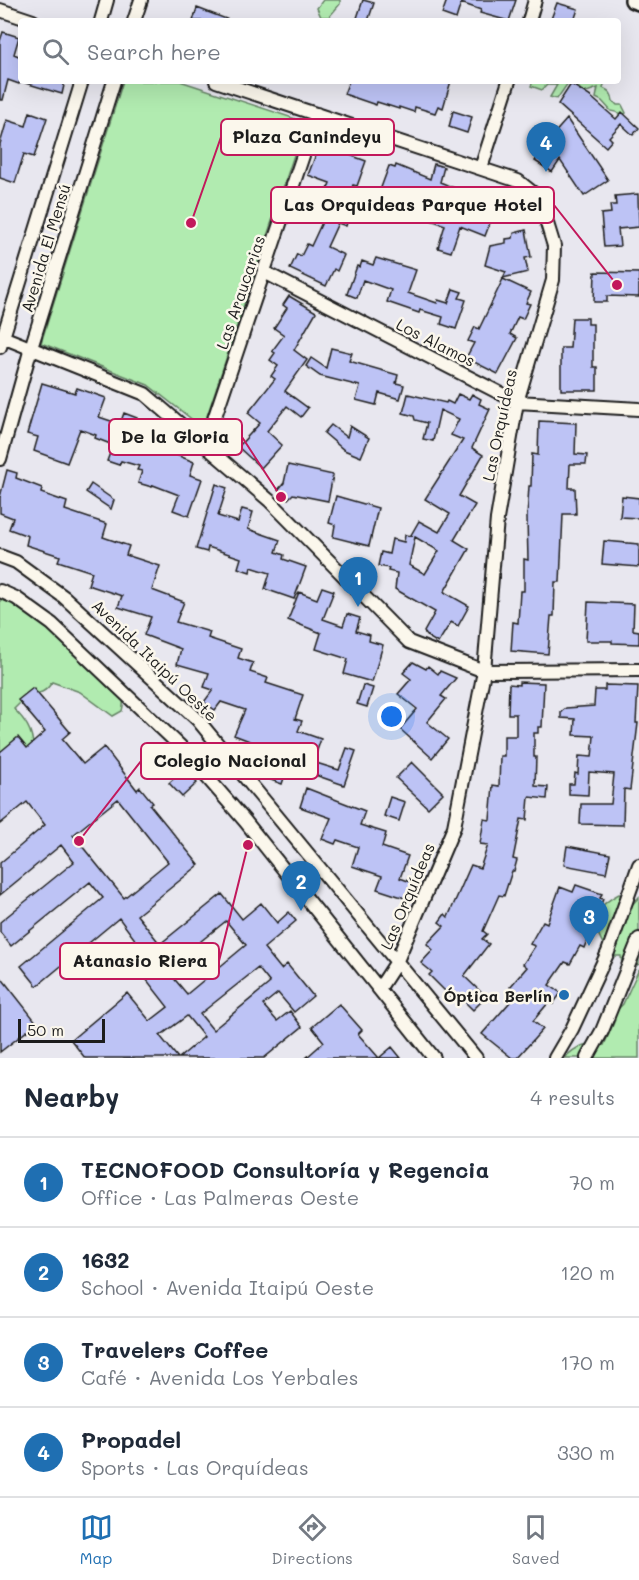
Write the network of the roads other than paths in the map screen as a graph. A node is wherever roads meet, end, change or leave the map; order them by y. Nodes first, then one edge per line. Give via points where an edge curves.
1 (107, 0) edge
2 (141, 0) edge
3 (536, 0) edge
4 (633, 0) edge
5 (639, 2) edge
6 (0, 10) edge
7 (24, 18) edge
8 (102, 18) edge
9 (135, 18) edge
10 (530, 18) edge
11 (81, 84) edge
12 (113, 84) edge
13 (225, 84) edge
14 (508, 84) edge
15 (317, 114) junction
16 (481, 168) junction
17 (264, 272) junction
18 (1, 340) edge
19 (32, 348) junction
20 (517, 402) junction
21 (639, 409) edge
22 (205, 446) junction
23 (0, 459) edge
24 (0, 556) edge
25 (0, 591) edge
26 (639, 670) edge
27 (484, 671) junction
28 (639, 866) edge
29 (639, 939) edge
30 (396, 963) junction
31 (379, 989) junction
32 (435, 1058) edge
33 (476, 1058) edge
34 (555, 1058) edge
35 (587, 1058) edge

1 - 8 street
2 - 9 street
3 - 10 street
4 - 5 main road
6 - 7 street
11 - 18 street, Avenida El Mensú
12 - 19 street, Avenida El Mensú
13 - 15 street, Las Orquídeas
14 - 16 street
15 - 16 street, Las Orquídeas
15 - 17 street, Las Araucarias
16 - 20 street, Las Orquídeas via 518,181 533,193 554,246 553,280
17 - 20 street, Los Alamos
17 - 22 street, Las Araucarias
18 - 19 street
19 - 22 street via 145,394
19 - 23 street, Avenida El Mensú
20 - 21 street, Los Alamos
20 - 27 street, Las Orquídeas via 497,519
22 - 27 street via 270,501 409,642
24 - 30 street, Avenida Itaipú Oeste via 16,562 64,597 196,719
25 - 31 street via 52,624 180,746
26 - 27 street
27 - 30 street, Las Orquídeas via 454,827
28 - 34 street via 608,952
29 - 35 street
30 - 31 street, Las Orquídeas
30 - 33 street, Avenida Itaipú Oeste
31 - 32 street

